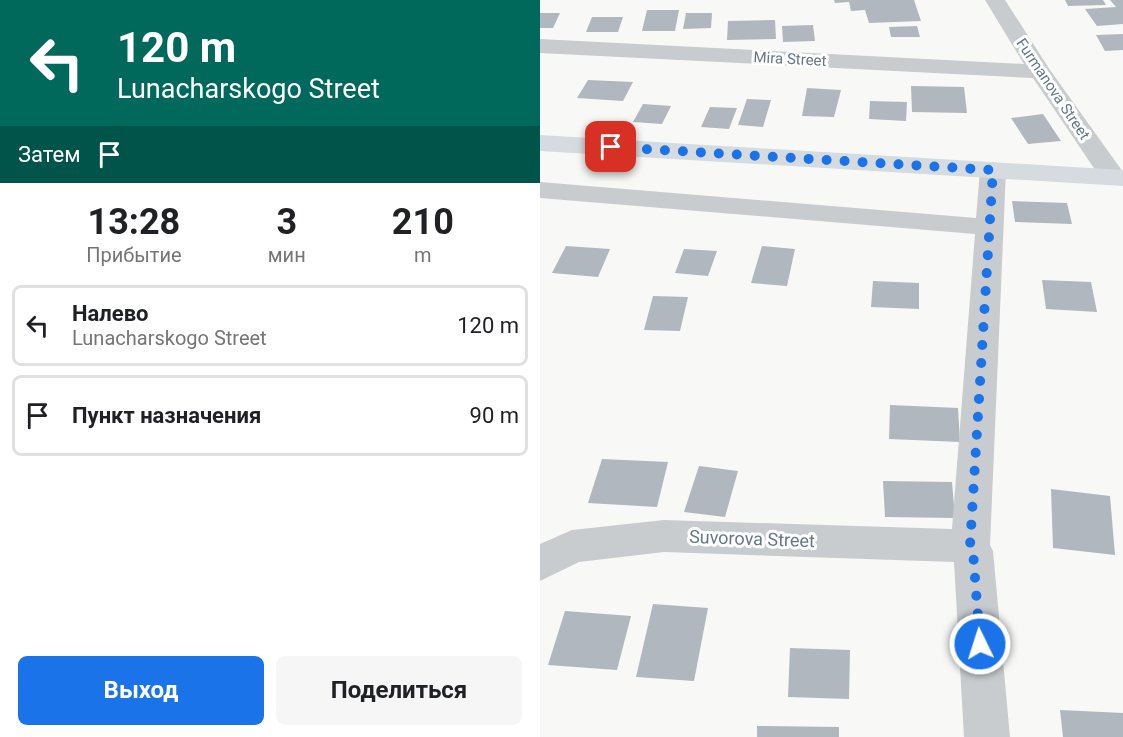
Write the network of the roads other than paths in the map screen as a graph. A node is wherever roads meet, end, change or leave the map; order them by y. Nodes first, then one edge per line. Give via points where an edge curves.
1 (995, 0) edge
2 (540, 46) edge
3 (1040, 72) junction
4 (540, 143) edge
5 (993, 170) junction
6 (1118, 178) edge
7 (540, 190) edge
8 (988, 227) junction
9 (970, 546) junction
10 (540, 564) edge
11 (987, 737) edge

1 - 3 street, Furmanova Street
2 - 3 street, Mira Street
3 - 6 street, Furmanova Street
4 - 5 main road
5 - 6 main road
5 - 8 street
7 - 8 street
8 - 9 street
9 - 10 street, Suvorova Street via 664,536 572,546
9 - 11 street

